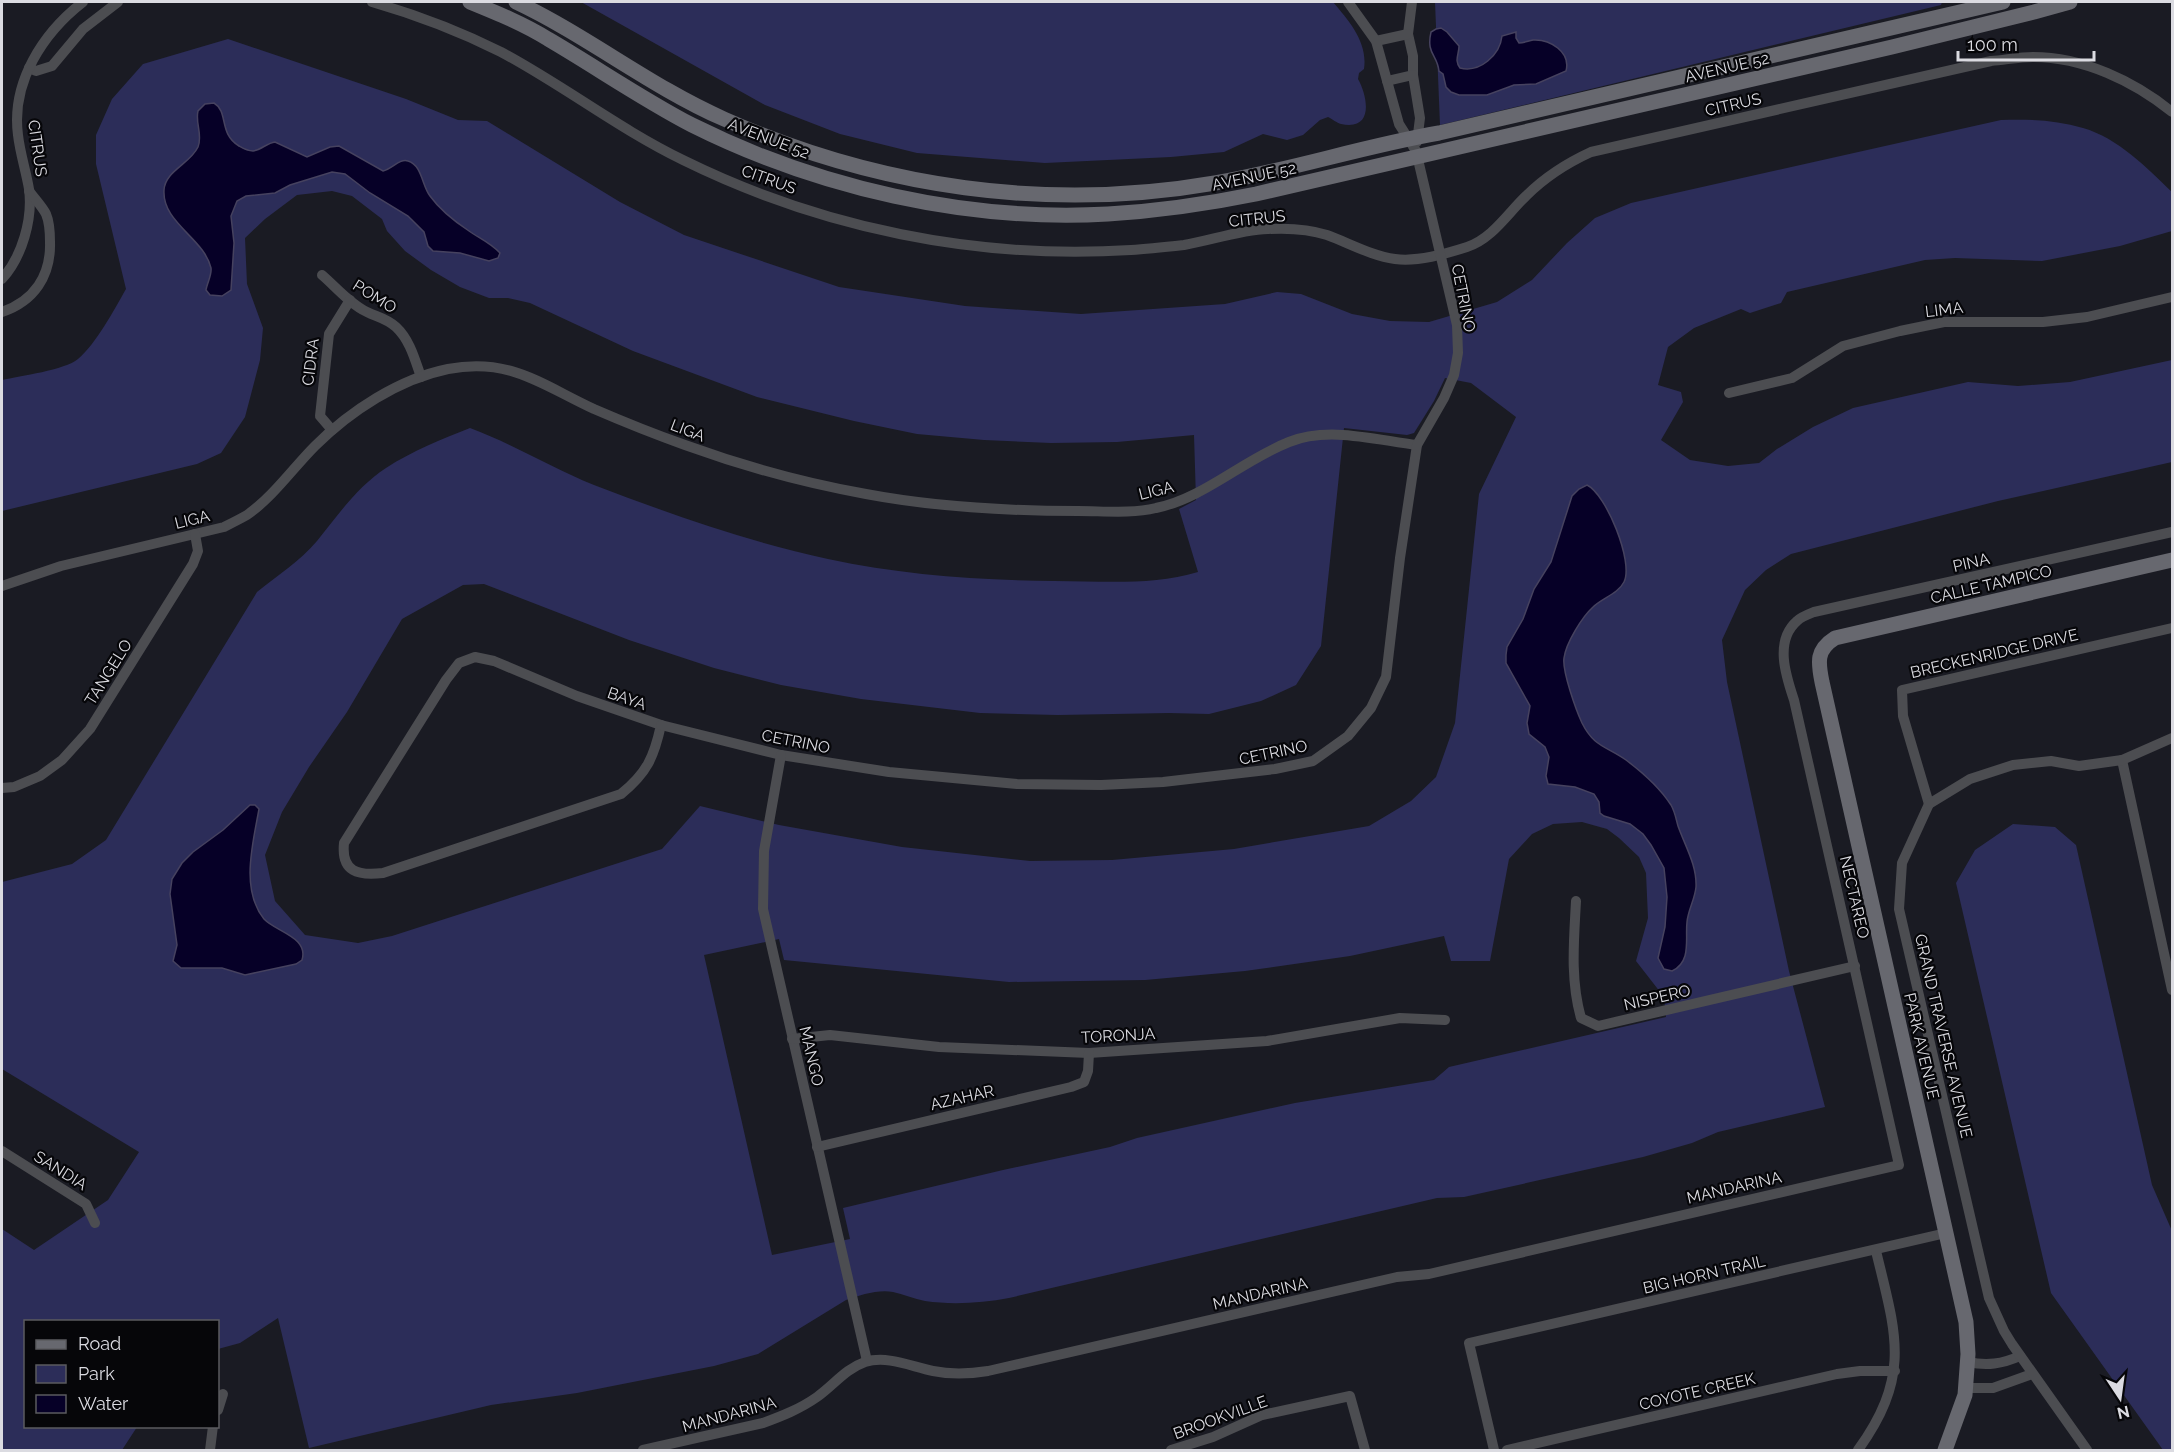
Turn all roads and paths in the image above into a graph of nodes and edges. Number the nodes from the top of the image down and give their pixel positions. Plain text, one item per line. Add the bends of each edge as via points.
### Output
1 (83, 2) edge
2 (118, 2) edge
3 (372, 2) edge
4 (470, 2) edge
5 (516, 2) edge
6 (1347, 2) edge
7 (1412, 2) edge
8 (2004, 2) edge
9 (2070, 2) edge
10 (1970, 4) edge
11 (1408, 34) junction
12 (1376, 41) junction
13 (29, 68) junction
14 (1413, 75) junction
15 (1387, 81) junction
16 (2172, 112) edge
17 (1415, 146) junction
18 (29, 191) junction
19 (1440, 254) junction
20 (322, 275) dead end
21 (2, 279) edge
22 (2172, 297) edge
23 (350, 300) junction
24 (2, 312) edge
25 (422, 377) junction
26 (1729, 393) dead end
27 (332, 430) junction
28 (1417, 445) junction
29 (2172, 532) edge
30 (195, 534) junction
31 (2172, 560) edge
32 (2, 586) edge
33 (2172, 628) edge
34 (1787, 637) joint
35 (1822, 650) joint
36 (661, 725) junction
37 (2172, 738) edge
38 (781, 755) junction
39 (2122, 760) junction
40 (2, 788) edge
41 (1929, 804) junction
42 (1576, 901) dead end
43 (1855, 966) junction
44 (2172, 990) edge
45 (1444, 1020) dead end
46 (792, 1039) junction
47 (1089, 1053) junction
48 (817, 1147) junction
49 (2, 1151) edge
50 (1899, 1165) joint
51 (95, 1223) dead end
52 (1946, 1233) junction
53 (1876, 1251) junction
54 (2020, 1356) junction
55 (867, 1362) junction
56 (1968, 1362) junction
57 (1895, 1371) junction
58 (2032, 1374) junction
59 (1965, 1388) junction
60 (223, 1394) dead end
61 (219, 1407) edge
62 (213, 1428) edge
63 (210, 1450) edge
64 (643, 1450) edge
65 (1171, 1450) edge
66 (1365, 1450) edge
67 (1494, 1450) edge
68 (1507, 1450) edge
69 (1858, 1450) edge
70 (1945, 1450) edge
71 (2087, 1450) edge

1 - 13 street, CITRUS via 66,14
2 - 13 street via 83,28 52,66 36,71
3 - 19 street, CITRUS via 430,20 502,53 681,159 836,219 944,242 1002,249 1065,252 1152,248 1266,229 1323,234 1396,260
4 - 17 main road, AVENUE 52 via 546,37 653,104 727,142 819,176 902,198 951,206 1055,214 1167,209 1256,194
5 - 17 main road, AVENUE 52 via 722,119 833,161 938,185 1038,195 1146,193
6 - 12 street
7 - 11 street
8 - 10 main road, AVENUE 52
9 - 17 main road, AVENUE 52 via 1976,27
10 - 17 main road, AVENUE 52
11 - 12 street
11 - 14 street
12 - 15 street
13 - 18 street, CITRUS via 18,106 17,134
14 - 15 street
14 - 17 street via 1420,118
15 - 17 street via 1399,124
16 - 19 street, CITRUS via 2157,99 2098,69 2034,57 1991,61 1591,152 1548,176 1487,236 1471,246
17 - 19 street, CETRINO
18 - 21 street, CITRUS via 28,222 21,247
18 - 24 street via 46,215 50,257 45,277 29,299
19 - 28 street, CETRINO via 1457,325 1458,353 1444,398
20 - 23 street, POMO
22 - 26 street, LIMA via 2076,318 1944,322 1900,331 1843,346 1792,378
23 - 25 street, POMO via 398,328
23 - 27 street, CIDRA via 329,334 320,416
25 - 27 street, LIGA via 373,401
25 - 28 street, LIGA via 472,366 516,371 604,413 732,462 866,494 987,509 1121,512 1155,508 1179,501 1289,441 1313,436 1333,434
27 - 30 street, LIGA via 248,514 224,527
28 - 38 street, CETRINO via 1386,677 1371,708 1348,736 1313,761 1275,770 1101,785 1017,784 889,772
29 - 34 street, PINA via 1814,612 1797,621
30 - 32 street, LIGA via 61,566
30 - 40 street, TANGELO via 198,552 193,564 90,729 62,760 40,776
31 - 35 main road, CALLE TAMPICO via 1835,638
33 - 41 street, BRECKENRIDGE DRIVE via 1902,690 1903,716
34 - 43 street, NECTAREO via 1783,656 1786,678
35 - 52 main road, PARK AVENUE via 1822,682
36 - 36 street, BAYA via 650,764 621,794 383,873 366,875 348,866 343,857 345,843 459,663 475,657 494,661
36 - 38 street, CETRINO
37 - 39 street
38 - 46 street, MANGO via 764,850 763,909
39 - 41 street via 2079,766 2051,761 2013,765 1970,779
39 - 44 street
41 - 54 street, GRAND TRAVERSE AVENUE via 1902,863 1899,909 1989,1298
42 - 43 street, NISPERO via 1573,974 1577,1004 1581,1018 1598,1026
43 - 50 street, NECTAREO
45 - 47 street, TORONJA via 1400,1018 1267,1041
46 - 47 street, TORONJA via 830,1035 939,1047
46 - 48 street, MANGO
47 - 48 street, AZAHAR via 1084,1082 1071,1087
48 - 55 street, MANGO
49 - 51 street, SANDIA via 86,1204
50 - 55 street, MANDARINA via 1440,1272 1397,1277 988,1371 946,1373 893,1361
52 - 53 street, BIG HORN TRAIL
52 - 56 main road, PARK AVENUE via 1966,1322
53 - 57 street via 1894,1333
53 - 67 street, BIG HORN TRAIL via 1469,1343
54 - 56 street via 1986,1365
54 - 58 street, GRAND TRAVERSE AVENUE
55 - 64 street, MANDARINA via 781,1417
56 - 59 main road, PARK AVENUE
57 - 68 street, COYOTE CREEK via 1837,1374
57 - 69 street via 1875,1427
58 - 59 street via 1993,1388
58 - 71 street, GRAND TRAVERSE AVENUE
59 - 70 main road, PARK AVENUE
60 - 61 street
62 - 63 street
65 - 66 street, BROOKVILLE via 1262,1415 1350,1396

